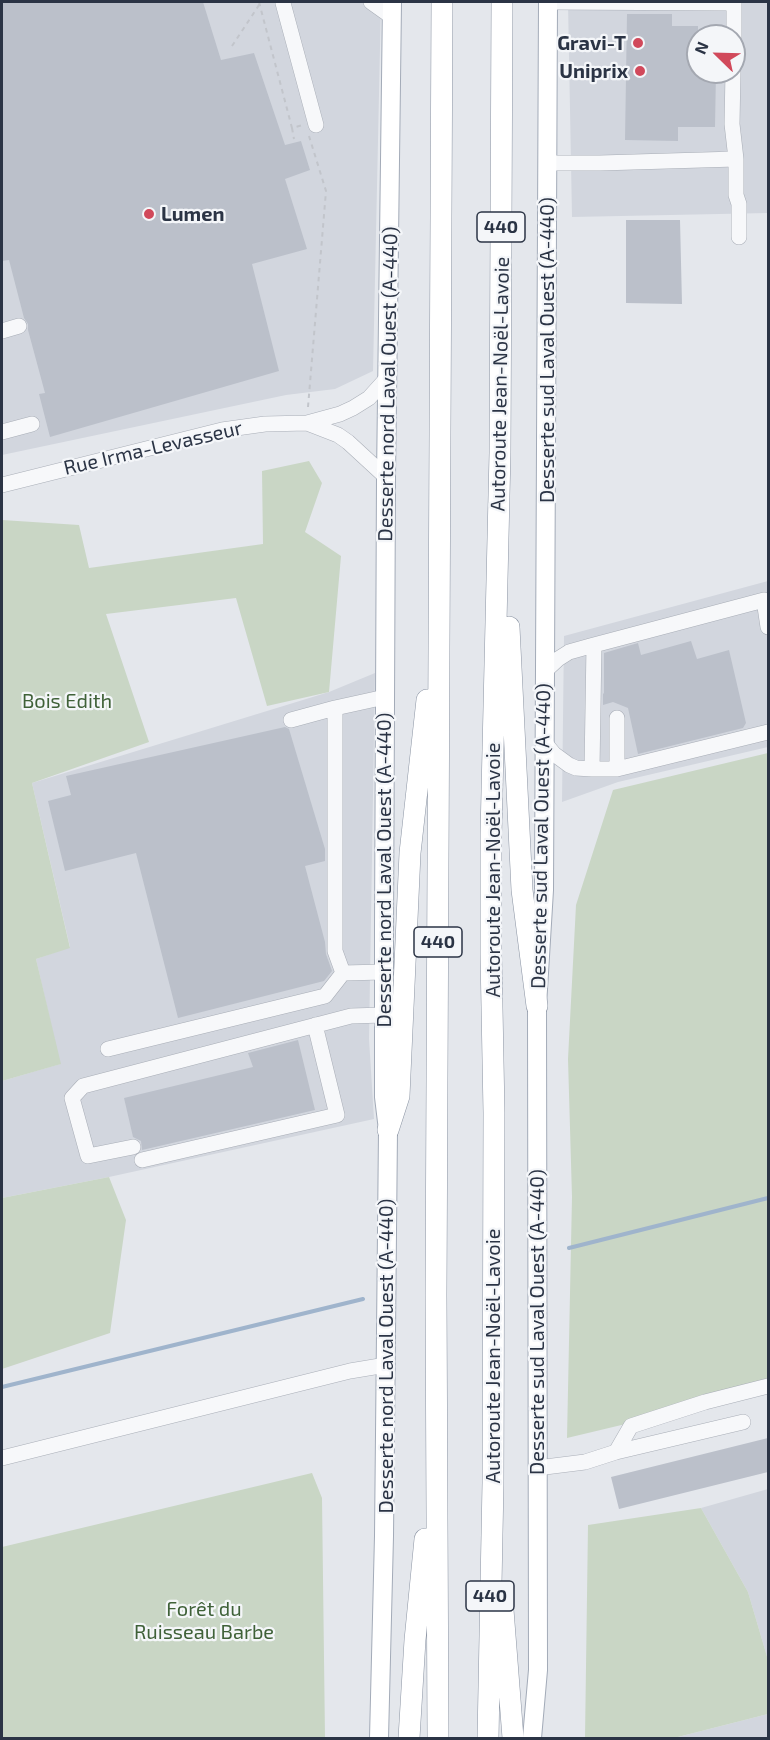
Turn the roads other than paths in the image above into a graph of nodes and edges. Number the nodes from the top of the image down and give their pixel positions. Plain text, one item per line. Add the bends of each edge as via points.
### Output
1 (284, 2) edge
2 (371, 2) edge
3 (442, 2) edge
4 (502, 2) edge
5 (548, 2) edge
6 (734, 2) edge
7 (392, 9) edge
8 (734, 24) edge
9 (734, 84) edge
10 (310, 128) road end
11 (735, 159) junction
12 (548, 163) junction
13 (739, 237) dead end
14 (19, 326) dead end
15 (2, 331) edge
16 (387, 378) junction
17 (307, 423) junction
18 (32, 424) dead end
19 (2, 432) edge
20 (500, 453) junction
21 (386, 477) junction
22 (2, 485) edge
23 (439, 590) junction
24 (768, 627) edge
25 (594, 645) junction
26 (545, 671) junction
27 (385, 697) junction
28 (335, 708) junction
29 (618, 718) dead end
30 (291, 720) dead end
31 (768, 732) edge
32 (545, 743) junction
33 (592, 769) junction
34 (617, 769) junction
35 (384, 972) junction
36 (343, 973) junction
37 (537, 1006) junction
38 (384, 1015) junction
39 (315, 1025) junction
40 (108, 1049) dead end
41 (388, 1130) junction
42 (133, 1148) dead end
43 (142, 1161) dead end
44 (386, 1365) junction
45 (768, 1386) edge
46 (743, 1422) dead end
47 (436, 1434) junction
48 (616, 1452) junction
49 (2, 1458) edge
50 (537, 1468) junction
51 (493, 1483) junction
52 (538, 1670) junction
53 (379, 1738) edge
54 (409, 1738) edge
55 (438, 1738) edge
56 (488, 1738) edge
57 (513, 1738) edge
58 (532, 1738) edge
59 (544, 1738) edge

1 - 10 street
2 - 7 street
3 - 23 highway, 440
4 - 20 highway, Autoroute Jean-Noël-Lavoie / 440
5 - 6 street
5 - 12 main road, Desserte sud Laval Ouest (A-440)
6 - 8 street
7 - 16 main road, Desserte nord Laval Ouest (A-440)
9 - 11 street
11 - 12 street
11 - 13 street
12 - 26 main road, Desserte sud Laval Ouest (A-440)
14 - 15 street
16 - 17 street, Rue Irma-Levasseur via 369,398 353,408
16 - 21 main road, Desserte nord Laval Ouest (A-440)
17 - 21 street, Rue Irma-Levasseur via 348,441
17 - 22 street, Rue Irma-Levasseur via 222,430
18 - 19 street
20 - 37 highway via 522,890
20 - 51 highway, Autoroute Jean-Noël-Lavoie / 440 via 491,834
21 - 27 main road, Desserte nord Laval Ouest (A-440)
23 - 41 highway via 410,853 399,1096
23 - 47 highway, 440
24 - 25 street via 764,600
25 - 26 street via 563,655
25 - 33 street
26 - 32 main road, Desserte sud Laval Ouest (A-440)
27 - 28 street
27 - 35 main road, Desserte nord Laval Ouest (A-440)
28 - 30 street
28 - 36 street via 335,951
29 - 34 street
31 - 34 street
32 - 33 street via 569,765
32 - 37 main road, Desserte sud Laval Ouest (A-440) via 544,890
33 - 34 street
35 - 36 street
35 - 38 main road, Desserte nord Laval Ouest (A-440)
36 - 40 street via 325,996
37 - 50 main road, Desserte sud Laval Ouest (A-440)
38 - 39 street via 351,1016
38 - 41 main road, Desserte nord Laval Ouest (A-440)
39 - 42 street via 83,1086 72,1098 88,1156
39 - 43 street via 337,1115
41 - 44 main road, Desserte nord Laval Ouest (A-440)
44 - 49 street
44 - 53 main road, Desserte nord Laval Ouest (A-440)
45 - 48 street via 631,1426
46 - 48 street
47 - 54 highway
47 - 55 highway, 440
48 - 50 street via 585,1462
50 - 52 main road, Desserte sud Laval Ouest (A-440)
51 - 56 highway, Autoroute Jean-Noël-Lavoie / 440
51 - 57 highway
52 - 58 main road
52 - 59 main road

